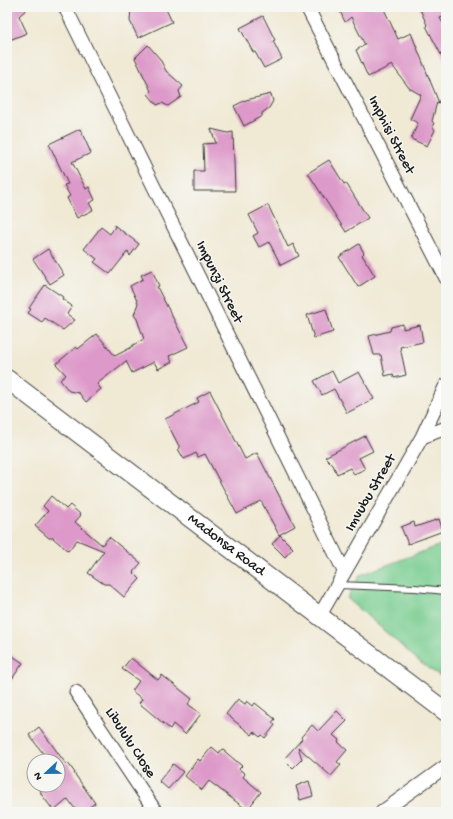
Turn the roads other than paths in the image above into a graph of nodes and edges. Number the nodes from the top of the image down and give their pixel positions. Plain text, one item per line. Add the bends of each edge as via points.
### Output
1 (65, 7) edge
2 (307, 7) edge
3 (446, 278) edge
4 (7, 379) edge
5 (446, 386) edge
6 (446, 428) edge
7 (422, 437) junction
8 (344, 571) junction
9 (336, 585) junction
10 (446, 591) edge
11 (320, 615) junction
12 (76, 692) dead end
13 (446, 712) edge
14 (446, 766) edge
15 (156, 812) edge
16 (382, 812) edge

1 - 8 street, Impunzi Street
2 - 3 street, Imphisi Street
4 - 11 street, Madonsa Road
5 - 7 street, Imvubu Street
6 - 7 street
7 - 8 street, Imvubu Street
8 - 9 street, Imvubu Street
9 - 10 lane
9 - 11 street, Imvubu Street
11 - 13 street, Madonsa Road
12 - 15 street, Libululu Close
14 - 16 street

